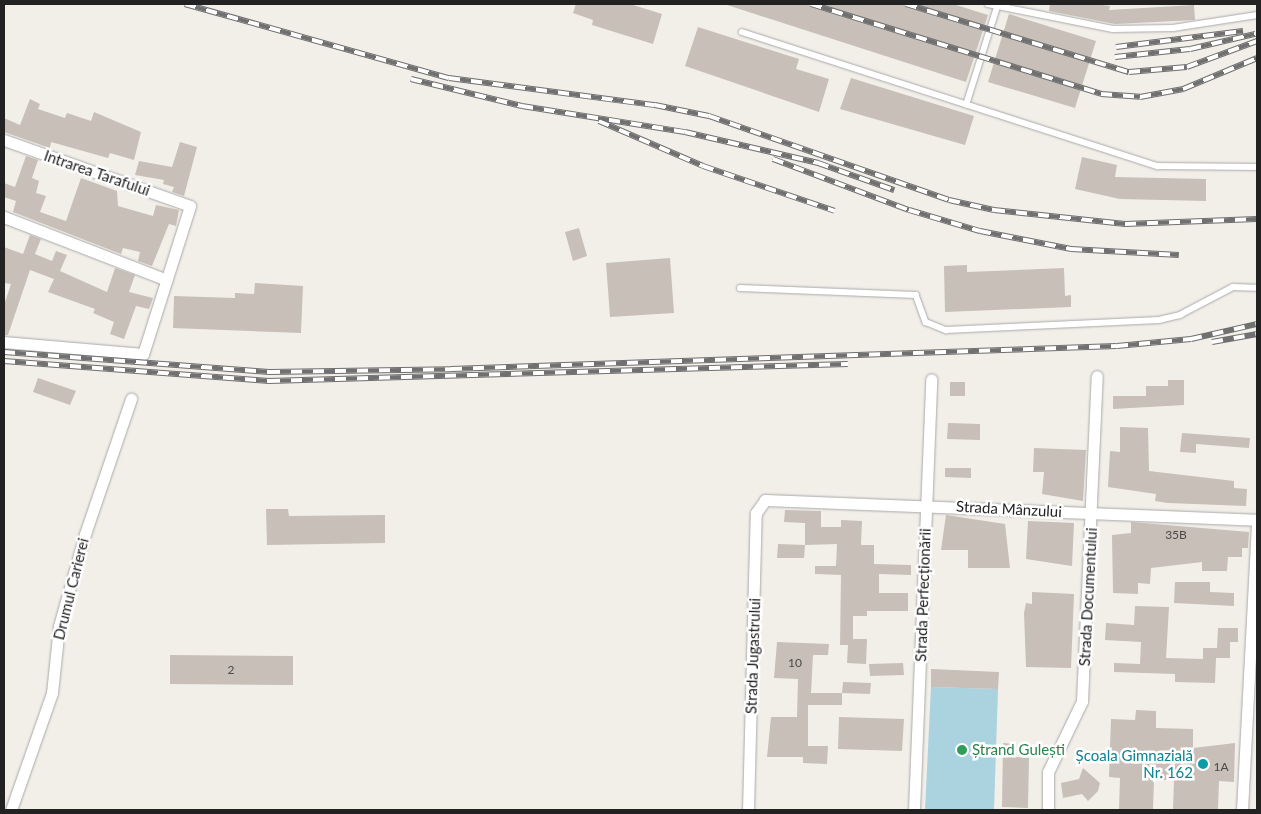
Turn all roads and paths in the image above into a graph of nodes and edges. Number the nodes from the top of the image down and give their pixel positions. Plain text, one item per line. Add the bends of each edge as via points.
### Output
1 (988, 4) edge
2 (997, 6) junction
3 (1257, 15) edge
4 (742, 32) dead end
5 (966, 105) junction
6 (4, 140) edge
7 (1257, 167) edge
8 (4, 217) edge
9 (165, 279) junction
10 (740, 288) dead end
11 (1257, 288) edge
12 (4, 342) edge
13 (1097, 376) dead end
14 (931, 379) dead end
15 (131, 399) dead end
16 (761, 503) joint
17 (927, 505) junction
18 (1092, 513) junction
19 (1257, 521) edge
20 (11, 810) edge
21 (748, 810) edge
22 (914, 810) edge
23 (1048, 810) edge
24 (1242, 810) edge

1 - 2 lane
2 - 3 lane via 1113,29 1173,28
2 - 5 lane
4 - 5 lane
5 - 7 lane via 1158,166
6 - 9 street, Intrarea Tarafului via 190,206
8 - 9 street
9 - 12 street via 143,354
10 - 11 lane via 916,295 926,322 946,330 1152,321 1180,315 1234,287
13 - 18 street, Strada Documentului
14 - 17 street, Strada Perfecționării
15 - 20 street, Drumul Carierei via 59,626 52,693
16 - 17 street, Strada Mânzului via 772,499
16 - 21 street, Strada Jugastrului via 756,513
17 - 18 street, Strada Mânzului
17 - 22 street, Strada Perfecționării
18 - 19 street, Strada Mânzului
18 - 23 street, Strada Documentului via 1082,701 1048,772
19 - 24 street

